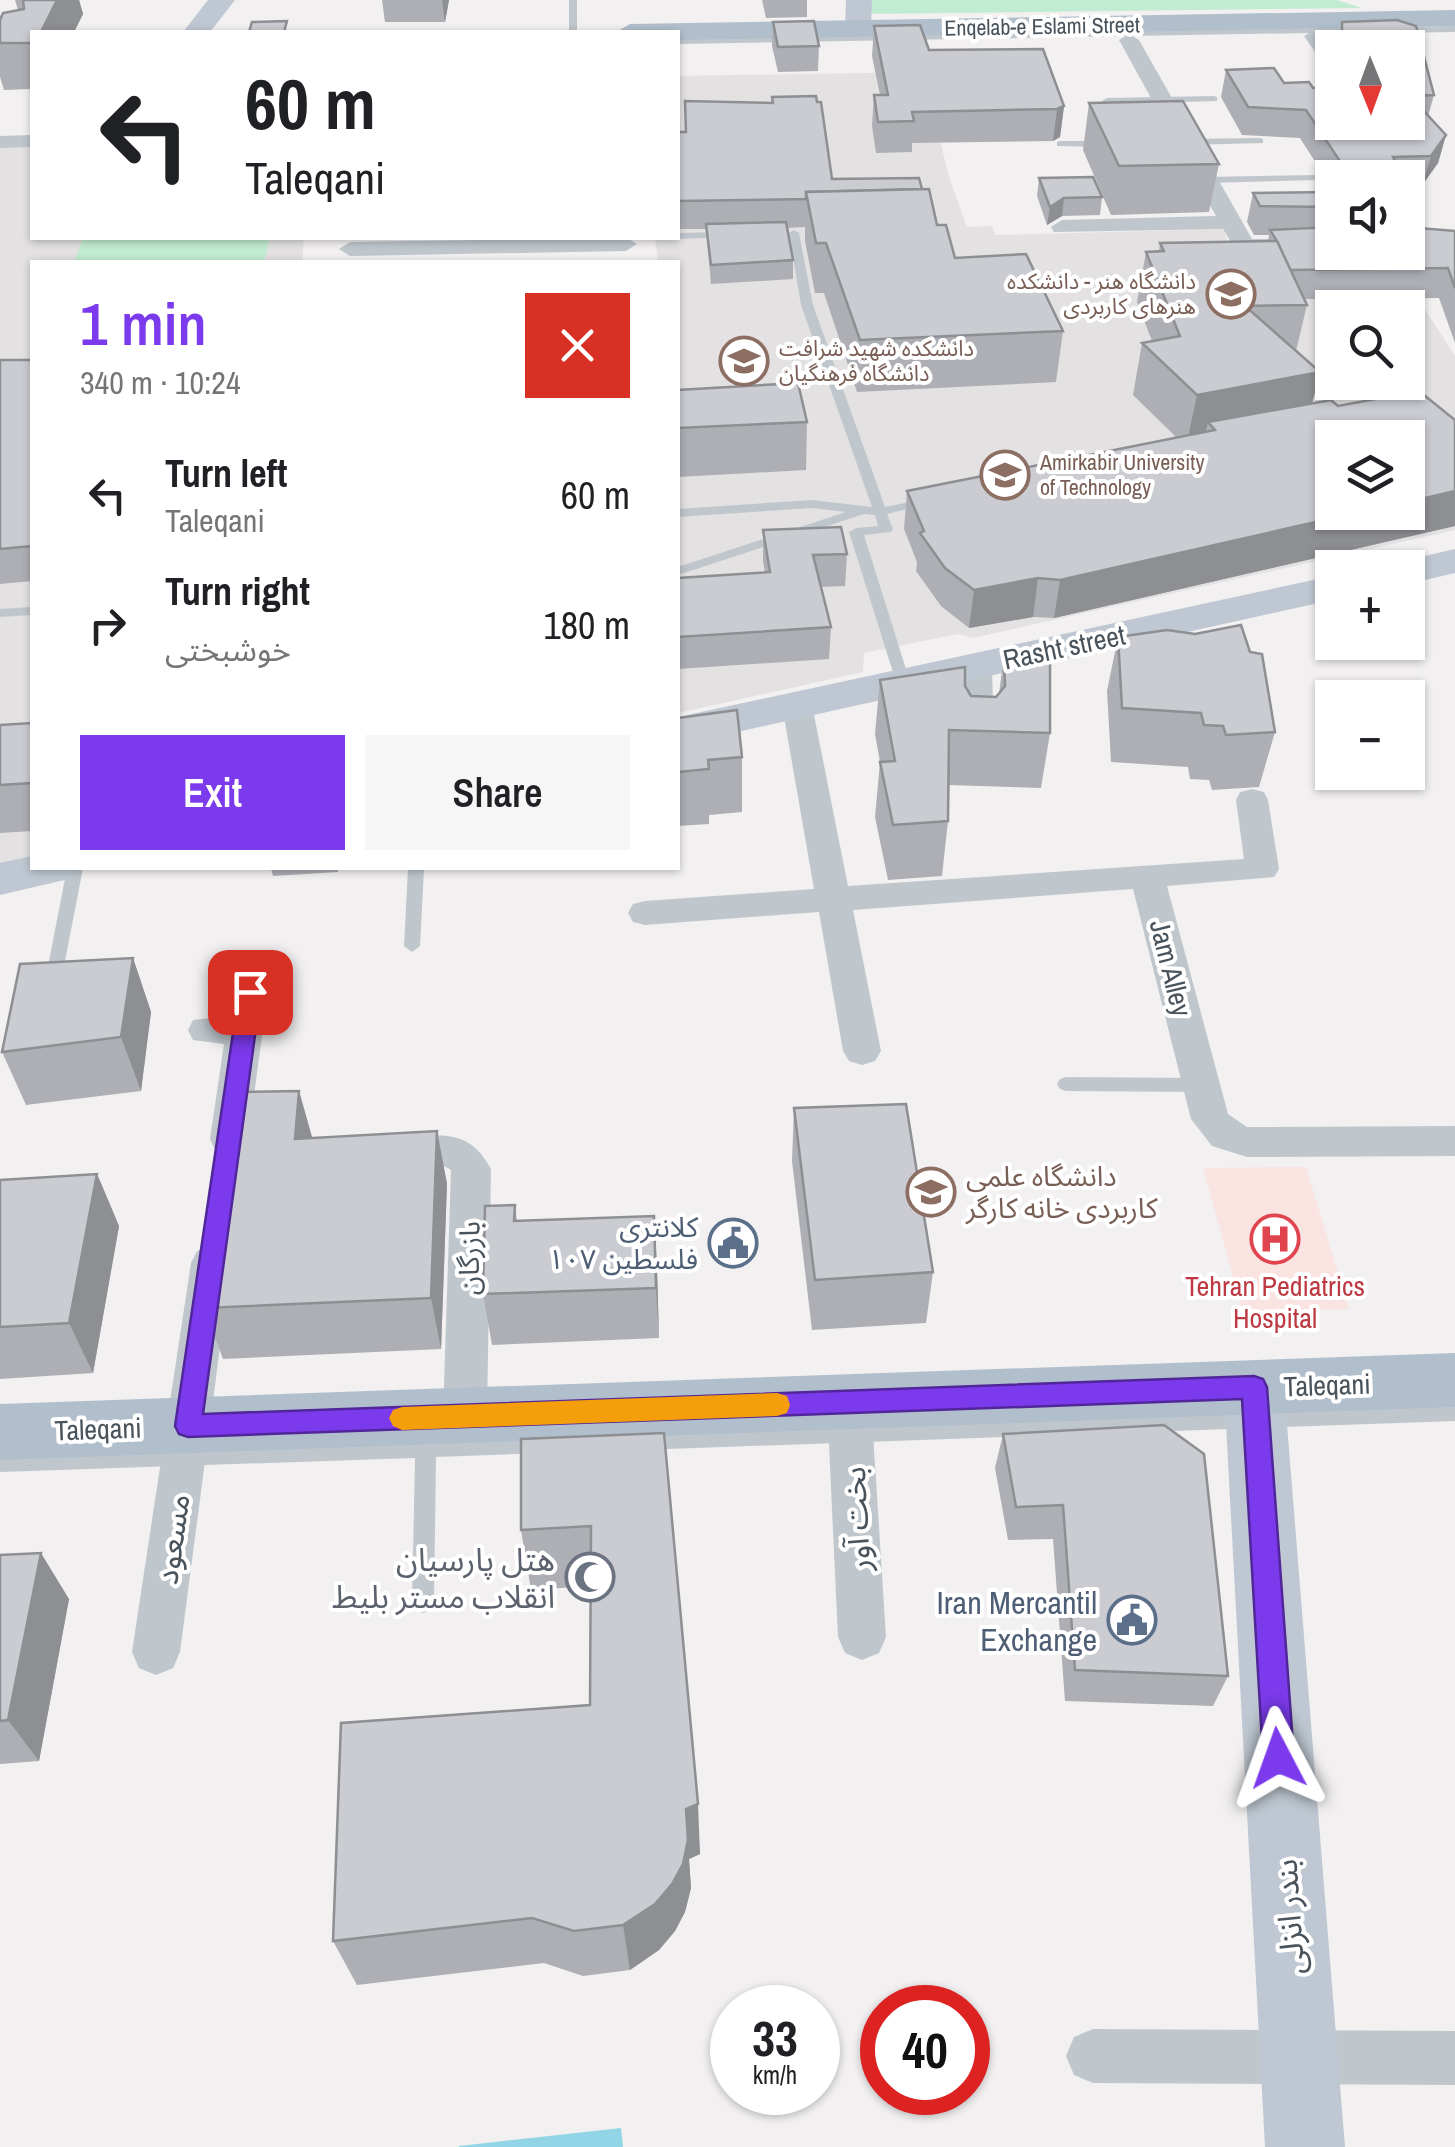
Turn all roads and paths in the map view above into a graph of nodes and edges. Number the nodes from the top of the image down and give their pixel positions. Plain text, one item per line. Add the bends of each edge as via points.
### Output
1 (222, 0) edge
2 (573, 0) edge
3 (860, 0) edge
4 (1448, 27) edge
5 (858, 29) junction
6 (198, 30) edge
7 (573, 30) edge
8 (680, 31) edge
9 (1314, 36) joint
10 (1129, 40) junction
11 (680, 41) edge
12 (680, 41) edge
13 (1214, 99) dead end
14 (1160, 100) junction
15 (1107, 101) edge
16 (30, 141) edge
17 (1260, 141) dead end
18 (0, 142) edge
19 (1175, 142) junction
20 (1113, 143) edge
21 (1060, 144) dead end
22 (1315, 178) edge
23 (1206, 180) junction
24 (1230, 222) junction
25 (1062, 227) dead end
26 (794, 233) junction
27 (812, 233) edge
28 (736, 234) edge
29 (774, 234) edge
30 (680, 236) edge
31 (1315, 247) edge
32 (626, 248) edge
33 (350, 249) dead end
34 (937, 501) edge
35 (872, 511) junction
36 (680, 513) edge
37 (1455, 561) edge
38 (1425, 568) edge
39 (680, 570) edge
40 (1315, 595) edge
41 (30, 611) edge
42 (0, 613) edge
43 (977, 666) junction
44 (903, 682) junction
45 (796, 705) junction
46 (680, 731) edge
47 (978, 741) edge
48 (1252, 800) dead end
49 (42, 870) edge
50 (75, 870) edge
51 (416, 870) edge
52 (1148, 876) junction
53 (0, 878) edge
54 (833, 899) junction
55 (645, 913) dead end
56 (412, 946) dead end
57 (48, 1007) edge
58 (234, 1018) dead end
59 (862, 1051) dead end
60 (1066, 1084) dead end
61 (1201, 1085) junction
62 (1455, 1142) edge
63 (412, 1150) edge
64 (225, 1168) edge
65 (216, 1228) edge
66 (1455, 1380) edge
67 (1255, 1403) junction
68 (1455, 1412) edge
69 (850, 1418) junction
70 (439, 1427) junction
71 (0, 1432) edge
72 (186, 1441) junction
73 (619, 1442) edge
74 (561, 1444) edge
75 (0, 1463) edge
76 (423, 1603) dead end
77 (862, 1636) dead end
78 (156, 1652) dead end
79 (1093, 2056) dead end
80 (1455, 2058) edge
81 (1298, 2060) junction
82 (1306, 2147) edge

1 - 6 street
2 - 7 lane
3 - 5 street
4 - 5 main road, Enqelab-e Eslami Street
4 - 9 main road, Enqelab-e Eslami Street
4 - 11 lane
5 - 8 main road, Enqelab-e Eslami Street
9 - 10 main road, Enqelab-e Eslami Street
10 - 12 main road, Enqelab-e Eslami Street
10 - 14 street
13 - 14 lane
14 - 15 lane
14 - 19 street
16 - 18 street
17 - 19 lane
19 - 23 street
20 - 21 lane
22 - 23 lane
23 - 24 street
24 - 25 street
24 - 31 street via 1252,248
26 - 27 lane
26 - 29 lane
26 - 35 lane via 807,305
28 - 30 lane
32 - 33 street
34 - 35 lane
35 - 36 lane via 812,504
35 - 39 lane
35 - 44 lane via 886,529 856,532
37 - 38 street
40 - 43 street, Rasht street via 1234,628
41 - 42 lane
43 - 44 street, Rasht street
43 - 47 street
44 - 45 street, Rasht street
45 - 46 street, Rasht street
45 - 54 street
48 - 52 street via 1262,868
49 - 53 street
50 - 57 lane
51 - 56 lane
52 - 54 street
52 - 61 street, Jam Alley
54 - 55 street
54 - 59 street
58 - 64 street
60 - 61 lane
61 - 62 street, Jam Alley via 1210,1119 1234,1140
63 - 70 street, بازرگان via 458,1152 470,1169
65 - 72 street, مسعود
66 - 67 main road, Taleqani
67 - 68 lane
67 - 69 main road, Taleqani
67 - 81 street, بندر انزلی
69 - 70 main road, Taleqani
69 - 73 lane
69 - 77 street, بخت آور
70 - 72 main road, Taleqani
70 - 74 lane
70 - 76 lane
71 - 72 main road, Taleqani
72 - 75 lane
72 - 78 street, مسعود
79 - 81 street
80 - 81 street
81 - 82 street, بندر انزلی

